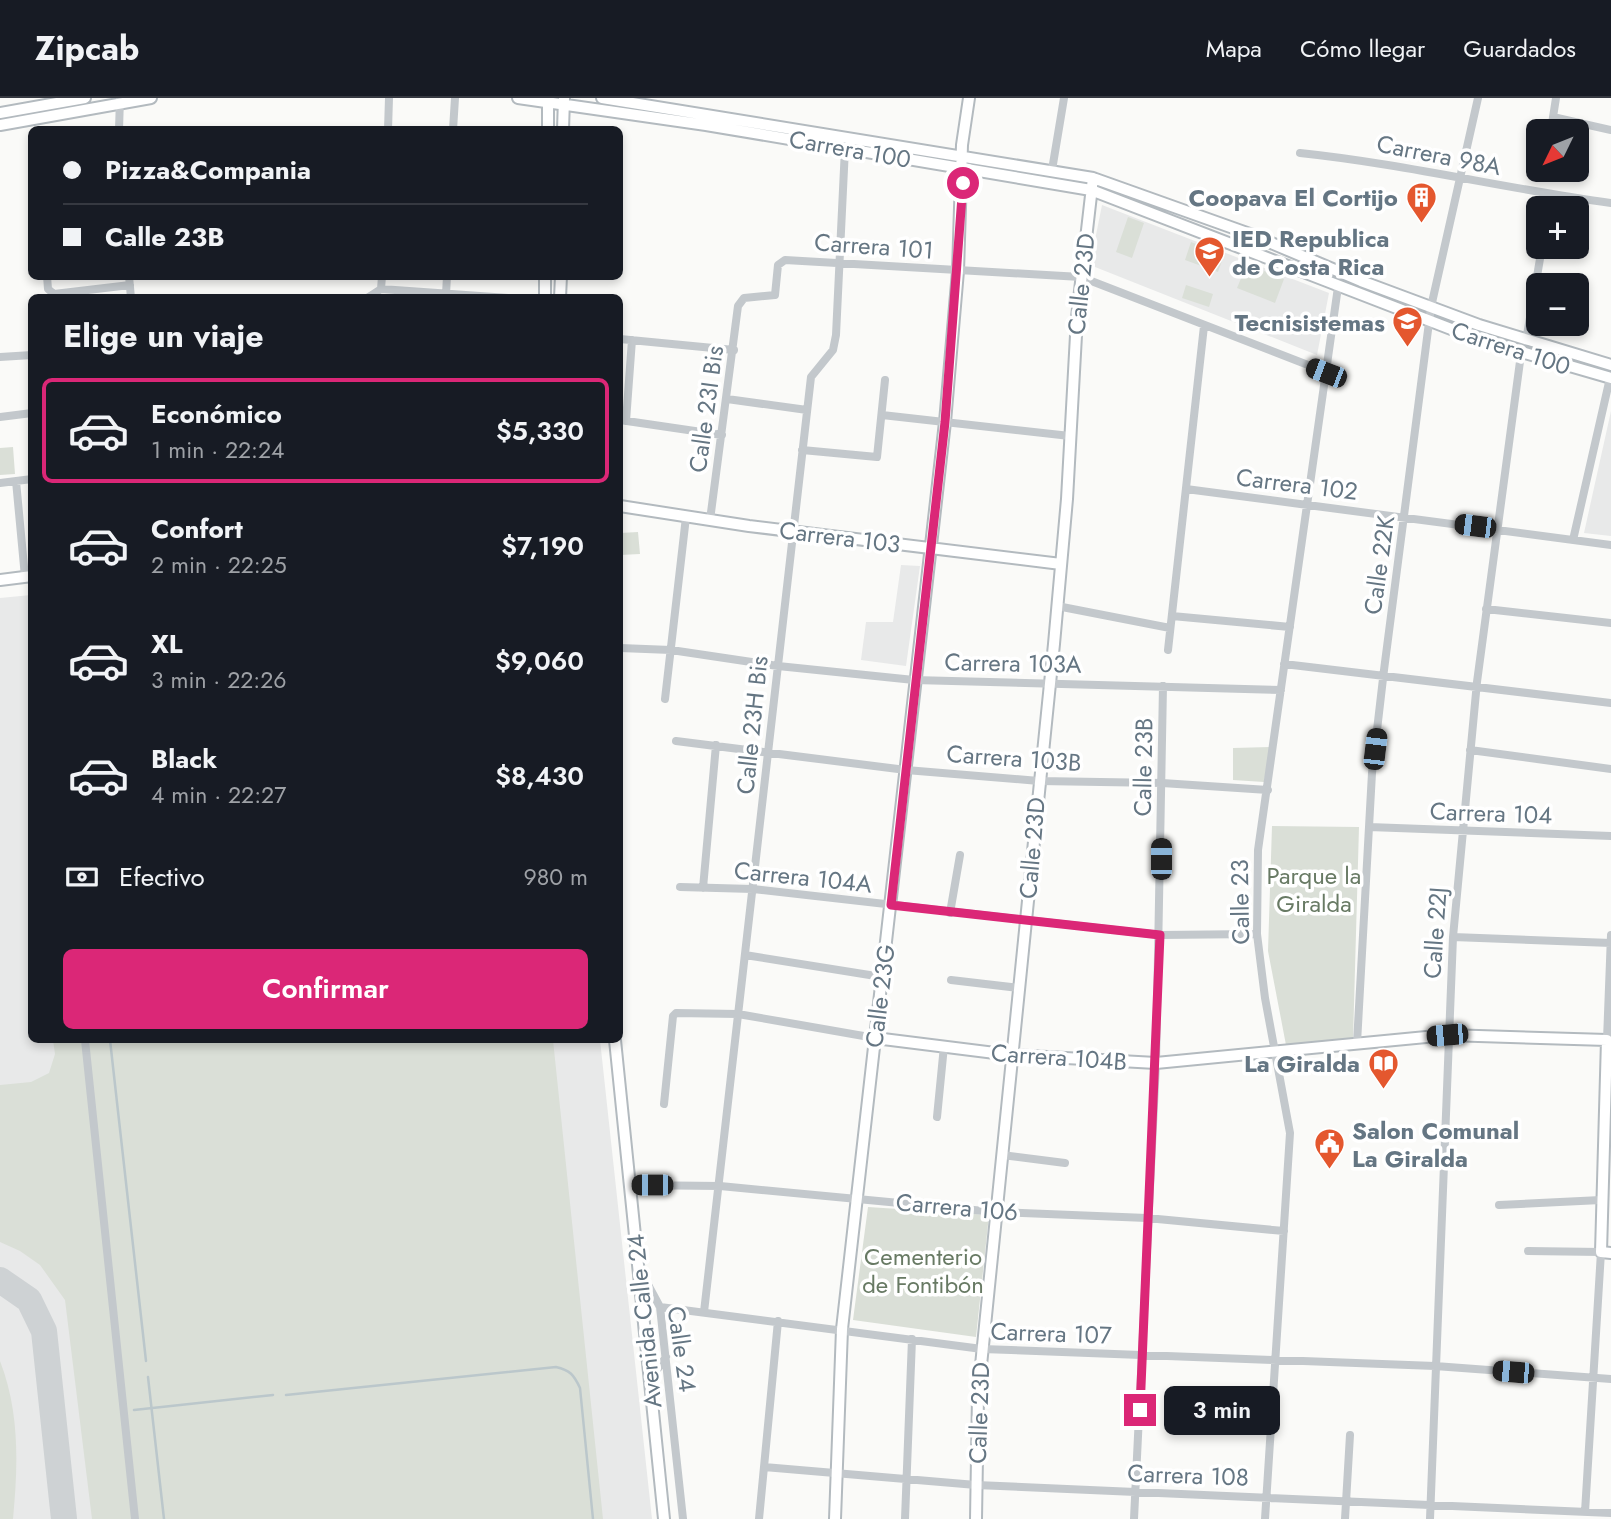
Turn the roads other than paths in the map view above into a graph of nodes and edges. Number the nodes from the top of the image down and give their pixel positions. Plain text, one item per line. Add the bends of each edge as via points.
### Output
1 (85, 98) edge
2 (151, 98) edge
3 (389, 98) edge
4 (455, 98) edge
5 (518, 98) edge
6 (601, 98) edge
7 (970, 98) edge
8 (1065, 98) edge
9 (1478, 98) edge
10 (1556, 98) edge
11 (57, 100) edge
12 (548, 100) edge
13 (120, 101) edge
14 (564, 101) edge
15 (0, 113) edge
16 (1553, 117) joint
17 (0, 125) edge
18 (119, 126) edge
19 (388, 126) edge
20 (453, 126) edge
21 (548, 126) edge
22 (563, 126) edge
23 (1611, 130) edge
24 (845, 148) junction
25 (1300, 153) dead end
26 (962, 156) junction
27 (962, 168) junction
28 (1052, 170) junction
29 (1093, 178) junction
30 (1461, 180) junction
31 (1091, 190) junction
32 (1551, 195) joint
33 (1611, 203) edge
34 (1540, 259) edge
35 (837, 263) junction
36 (958, 271) junction
37 (1081, 276) junction
38 (48, 280) edge
39 (382, 280) edge
40 (447, 280) edge
41 (130, 281) edge
42 (1338, 288) junction
43 (381, 289) junction
44 (371, 294) edge
45 (446, 294) joint
46 (739, 302) joint
47 (1431, 307) junction
48 (1429, 321) junction
49 (1204, 326) junction
50 (623, 339) edge
51 (632, 340) junction
52 (1526, 341) junction
53 (733, 351) junction
54 (1521, 354) junction
55 (28, 355) edge
56 (0, 358) edge
57 (1611, 365) edge
58 (1326, 373) junction
59 (1611, 378) edge
60 (885, 380) dead end
61 (727, 399) junction
62 (807, 410) junction
63 (28, 414) edge
64 (882, 415) junction
65 (0, 417) edge
66 (623, 420) edge
67 (945, 422) junction
68 (722, 435) junction
69 (1070, 436) junction
70 (802, 450) junction
71 (28, 480) edge
72 (16, 481) junction
73 (0, 483) edge
74 (1186, 489) junction
75 (1307, 505) junction
76 (623, 506) edge
77 (686, 517) junction
78 (1406, 518) junction
79 (710, 520) junction
80 (1499, 529) junction
81 (792, 531) junction
82 (1573, 540) junction
83 (1611, 545) edge
84 (929, 548) junction
85 (1061, 564) junction
86 (28, 577) edge
87 (0, 580) edge
88 (1057, 606) junction
89 (1486, 609) junction
90 (1172, 616) junction
91 (1611, 623) edge
92 (1290, 626) junction
93 (1170, 628) junction
94 (623, 648) edge
95 (671, 650) junction
96 (1168, 650) dead end
97 (1284, 664) junction
98 (778, 666) junction
99 (1383, 675) junction
100 (914, 680) junction
101 (1050, 683) junction
102 (1163, 686) junction
103 (1476, 687) junction
104 (1281, 690) junction
105 (665, 699) dead end
106 (1611, 703) edge
107 (676, 741) dead end
108 (716, 745) junction
109 (769, 750) junction
110 (1470, 750) junction
111 (1611, 769) edge
112 (906, 770) junction
113 (1039, 781) junction
114 (1162, 783) junction
115 (1268, 790) junction
116 (1369, 827) junction
117 (1462, 831) junction
118 (1611, 836) edge
119 (960, 855) dead end
120 (680, 887) dead end
121 (703, 888) junction
122 (752, 889) junction
123 (891, 905) junction
124 (950, 913) junction
125 (1026, 919) junction
126 (1257, 934) junction
127 (1160, 935) junction
128 (1611, 935) edge
129 (1453, 937) junction
130 (1611, 943) edge
131 (745, 955) junction
132 (882, 977) junction
133 (951, 980) dead end
134 (1019, 988) junction
135 (738, 1014) junction
136 (1447, 1035) junction
137 (875, 1038) junction
138 (1609, 1040) edge
139 (85, 1043) edge
140 (615, 1043) edge
141 (1357, 1043) junction
142 (944, 1046) junction
143 (1275, 1051) junction
144 (1011, 1055) junction
145 (1156, 1063) junction
146 (664, 1104) dead end
147 (937, 1117) dead end
148 (1002, 1155) junction
149 (1065, 1163) dead end
150 (629, 1185) junction
151 (720, 1186) junction
152 (856, 1199) junction
153 (1601, 1200) junction
154 (1499, 1205) dead end
155 (995, 1212) junction
156 (1147, 1218) junction
157 (1284, 1231) junction
158 (1528, 1251) dead end
159 (1606, 1253) edge
160 (639, 1274) junction
161 (660, 1307) junction
162 (704, 1312) junction
163 (778, 1321) junction
164 (842, 1329) junction
165 (912, 1339) junction
166 (982, 1349) junction
167 (1143, 1356) junction
168 (666, 1357) junction
169 (1275, 1360) junction
170 (1435, 1366) junction
171 (1591, 1379) junction
172 (1611, 1379) edge
173 (650, 1380) junction
174 (1350, 1435) dead end
175 (764, 1467) junction
176 (836, 1475) junction
177 (905, 1480) junction
178 (976, 1485) junction
179 (1136, 1492) junction
180 (1266, 1498) junction
181 (1346, 1502) junction
182 (1430, 1506) junction
183 (1585, 1512) junction
184 (1611, 1513) edge
185 (1537, 1515) edge
186 (135, 1519) edge
187 (664, 1519) edge
188 (682, 1519) edge
189 (759, 1519) edge
190 (835, 1519) edge
191 (905, 1519) edge
192 (976, 1519) edge
193 (1134, 1519) edge
194 (1265, 1519) edge
195 (1345, 1519) edge
196 (1430, 1519) edge

1 - 11 street
2 - 13 street
3 - 19 street
4 - 20 street
5 - 12 street, Carrera 100
6 - 26 street, Carrera 100
7 - 26 street, Calle 23G
8 - 28 street
9 - 30 street, Calle 22K
10 - 16 street
11 - 15 street
12 - 14 street, Carrera 100
12 - 21 street
13 - 17 street
13 - 18 street
14 - 22 street
14 - 24 street, Carrera 100
16 - 23 street
24 - 27 street, Carrera 100
24 - 35 street, Calle 23H Bis
25 - 30 street, Carrera 98A
26 - 27 street, Calle 23G
26 - 28 street, Carrera 100
27 - 31 street, Carrera 100
27 - 36 street, Calle 23G
28 - 29 street, Carrera 100
29 - 31 street, Calle 23D
29 - 47 street, Carrera 100 via 1250,234
30 - 32 street, Carrera 98A
30 - 47 street, Calle 22K
31 - 37 street, Calle 23D
31 - 42 street, Carrera 100
32 - 33 street, Carrera 98A
34 - 52 street
35 - 36 street, Carrera 101
35 - 46 street, Carrera 101 via 781,262 775,295
35 - 62 street, Calle 23H Bis via 833,350 811,377
36 - 37 street, Carrera 101
36 - 67 street, Calle 23G
37 - 49 street, Carrera 101
37 - 69 street, Calle 23D
38 - 41 street via 50,292
39 - 43 street
40 - 45 street
42 - 48 street, Carrera 100
42 - 58 street, Calle 23
43 - 44 street
43 - 45 street
46 - 53 street, Calle 23I Bis
47 - 48 street, Calle 22K
47 - 52 street, Carrera 100
48 - 54 street, Carrera 100
48 - 78 street, Calle 22K
49 - 58 street, Carrera 101
49 - 74 street
50 - 51 street
51 - 53 street
51 - 66 street
52 - 57 street, Carrera 100
53 - 61 street, Calle 23I Bis
54 - 59 street, Carrera 100
54 - 80 street, Calle 22J
55 - 56 street
58 - 75 street, Calle 23
59 - 82 street
60 - 64 street
61 - 62 street
61 - 68 street, Calle 23I Bis
62 - 70 street, Calle 23H Bis
63 - 65 street
64 - 67 street
64 - 70 street via 879,456
66 - 68 street
67 - 69 street
67 - 84 street, Calle 23G
68 - 79 street, Calle 23I Bis
69 - 85 street, Calle 23D
70 - 81 street, Calle 23H Bis
71 - 72 street
72 - 73 street
72 - 86 street
74 - 75 street, Carrera 102
74 - 90 street
75 - 78 street, Carrera 102
75 - 92 street, Calle 23
76 - 77 street, Carrera 103
77 - 79 street, Carrera 103
77 - 95 street
78 - 80 street, Carrera 102
78 - 99 street, Calle 22K
79 - 81 street, Carrera 103
80 - 82 street, Carrera 102
80 - 89 street, Calle 22J
81 - 84 street, Carrera 103
81 - 98 street, Calle 23H Bis
82 - 83 street, Carrera 102
84 - 85 street, Carrera 103
84 - 100 street, Calle 23G
85 - 88 street, Calle 23D
86 - 87 street
88 - 93 street
88 - 101 street, Calle 23D
89 - 91 street
89 - 103 street, Calle 22J
90 - 92 street
90 - 93 street
92 - 97 street, Calle 23
93 - 96 street
94 - 95 street, Carrera 103A
95 - 98 street, Carrera 103A
95 - 105 street
97 - 99 street
97 - 104 street, Calle 23
98 - 100 street, Carrera 103A
98 - 109 street, Calle 23H Bis
99 - 103 street
99 - 116 street, Calle 22K
100 - 101 street, Carrera 103A
100 - 112 street, Calle 23G
101 - 102 street, Carrera 103A
101 - 113 street, Calle 23D
102 - 104 street, Carrera 103A
102 - 114 street, Calle 23B
103 - 106 street
103 - 110 street, Calle 22J
104 - 115 street, Calle 23
107 - 108 street, Carrera 103B
108 - 109 street, Carrera 103B
108 - 121 street
109 - 112 street, Carrera 103B
109 - 122 street, Calle 23H Bis
110 - 111 street
110 - 117 street, Calle 22J
112 - 113 street, Carrera 103B
112 - 123 street, Calle 23G
113 - 114 street, Carrera 103B
113 - 125 street, Calle 23D
114 - 115 street, Carrera 103B
114 - 127 street, Calle 23B
115 - 126 street, Calle 23 via 1258,850
116 - 117 street, Carrera 104
116 - 141 street, Calle 22K
117 - 118 street, Carrera 104
117 - 129 street, Calle 22J
119 - 124 street
120 - 121 street, Carrera 104A
121 - 122 street, Carrera 104A
122 - 123 street, Carrera 104A
122 - 131 street, Calle 23H Bis
123 - 124 street, Carrera 104A
123 - 132 street, Calle 23G
124 - 125 street, Carrera 104A
125 - 127 street, Carrera 104A
125 - 134 street, Calle 23D
126 - 127 street, Carrera 104A
126 - 143 street, Calle 23
127 - 145 street, Calle 23B
128 - 130 street
129 - 130 street
129 - 136 street, Calle 22J
130 - 138 street
131 - 132 street
131 - 135 street, Calle 23H Bis
132 - 137 street, Calle 23G
133 - 134 street
134 - 144 street, Calle 23D
135 - 137 street, Carrera 104B
135 - 146 street, Carrera 104B via 673,1016
135 - 151 street, Calle 23H Bis
136 - 138 street, Carrera 104B
136 - 141 street, Carrera 104B
136 - 170 street, Calle 22J
137 - 142 street, Carrera 104B
137 - 152 street, Calle 23G
138 - 153 street
139 - 186 street
140 - 150 street, Avenida Calle 24
141 - 143 street, Carrera 104B
142 - 144 street, Carrera 104B
142 - 147 street
143 - 145 street, Carrera 104B
143 - 157 street, Calle 23 via 1290,1133
144 - 145 street, Carrera 104B
144 - 148 street, Calle 23D
145 - 156 street, Calle 23B
148 - 149 street
148 - 155 street, Calle 23D
150 - 151 street, Carrera 106
150 - 160 street, Avenida Calle 24
151 - 152 street, Carrera 106
151 - 162 street, Calle 23H Bis
152 - 155 street, Carrera 106
152 - 164 street, Calle 23G
153 - 154 street
153 - 159 street
155 - 156 street, Carrera 106
155 - 166 street, Calle 23D
156 - 157 street, Carrera 106
156 - 167 street, Calle 23B
157 - 169 street, Calle 23
158 - 159 street
159 - 171 street
160 - 161 street, Calle 24
160 - 173 street, Avenida Calle 24
161 - 162 street, Carrera 107
161 - 168 street, Calle 24
162 - 163 street, Carrera 107
163 - 164 street, Carrera 107
163 - 175 street
164 - 165 street, Carrera 107
164 - 176 street, Calle 23G
165 - 166 street, Carrera 107
165 - 177 street
166 - 167 street, Carrera 107
166 - 178 street, Calle 23D
167 - 169 street, Carrera 107
167 - 179 street, Calle 23B
168 - 173 street
168 - 188 street, Calle 24
169 - 170 street, Carrera 107
169 - 180 street, Calle 23
170 - 171 street, Carrera 107
170 - 182 street, Calle 22J
171 - 172 street, Carrera 107
171 - 183 street
173 - 187 street, Avenida Calle 24
174 - 181 street
175 - 176 street, Carrera 108
175 - 189 street
176 - 177 street, Carrera 108
176 - 190 street, Calle 23G
177 - 178 street, Carrera 108
177 - 191 street
178 - 179 street, Carrera 108
178 - 192 street, Calle 23D
179 - 180 street, Carrera 108
179 - 193 street, Calle 23B
180 - 181 street, Carrera 108
180 - 194 street, Calle 23
181 - 182 street, Carrera 108
181 - 195 street
182 - 185 street, Carrera 108
182 - 196 street, Calle 22J
183 - 184 street, Carrera 108
183 - 185 street, Carrera 108

